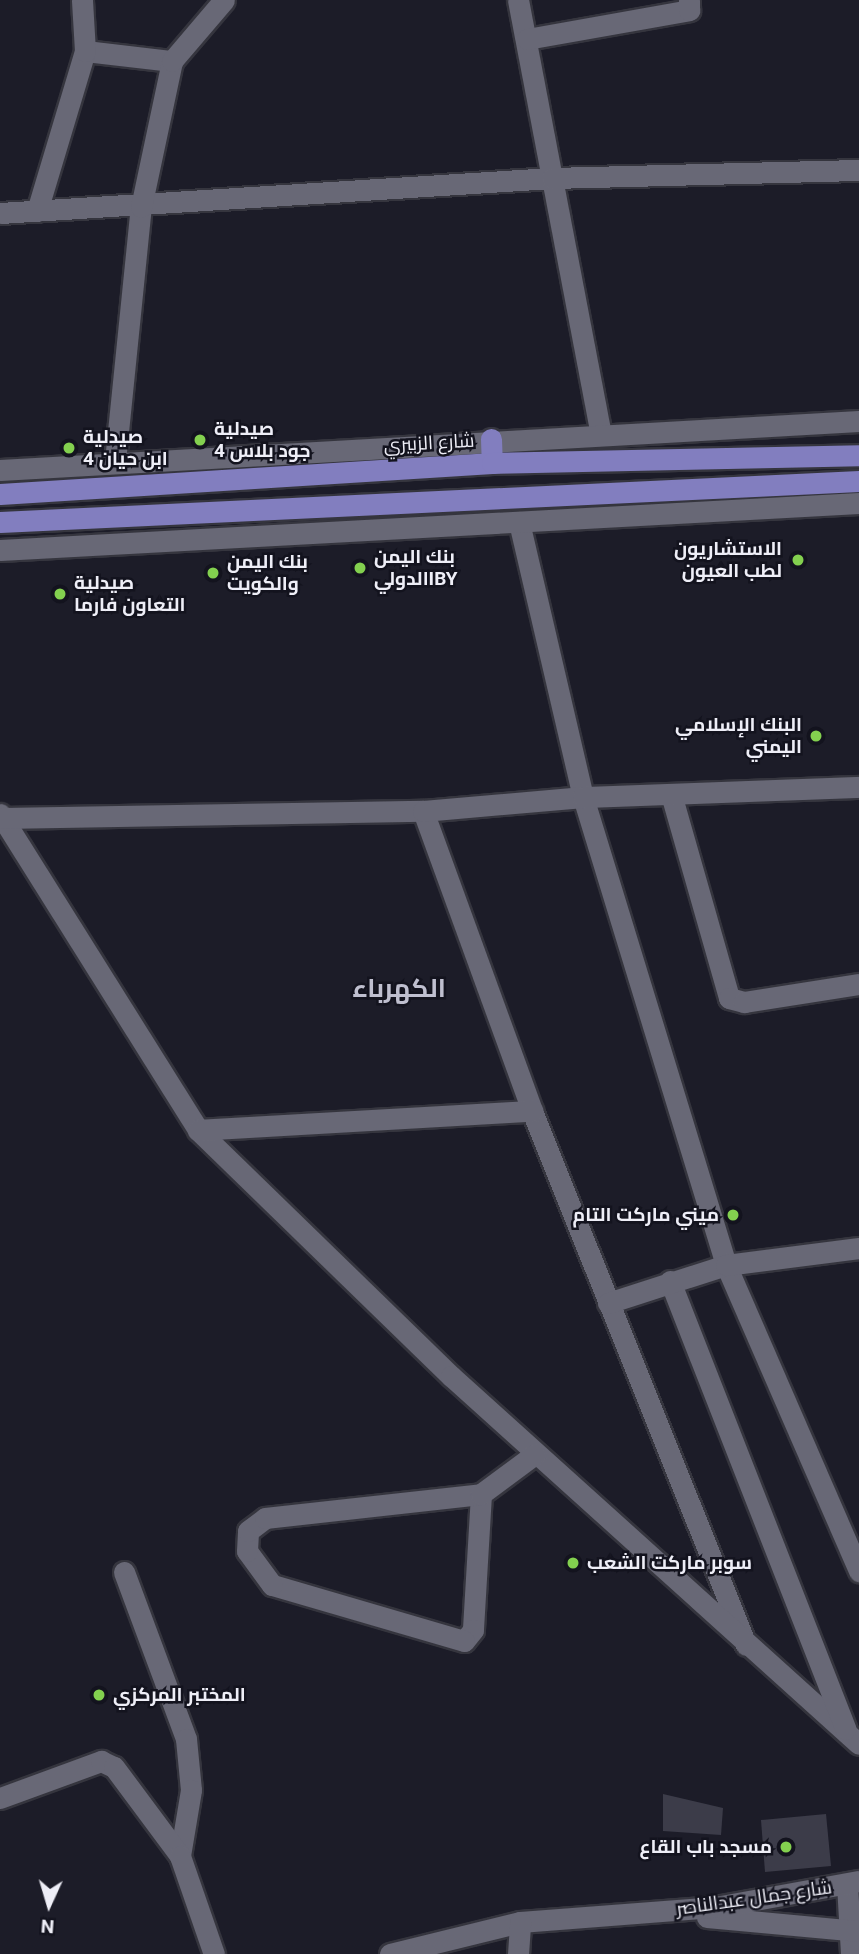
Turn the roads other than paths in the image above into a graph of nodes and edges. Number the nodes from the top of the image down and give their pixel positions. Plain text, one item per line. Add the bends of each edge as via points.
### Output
1 (82, 0) edge
2 (224, 0) edge
3 (518, 0) edge
4 (689, 0) edge
5 (527, 39) junction
6 (85, 51) junction
7 (172, 61) junction
8 (859, 170) edge
9 (552, 178) junction
10 (141, 206) junction
11 (37, 211) junction
12 (0, 213) edge
13 (859, 421) edge
14 (600, 432) junction
15 (491, 439) junction
16 (859, 455) edge
17 (115, 461) junction
18 (492, 463) junction
19 (0, 470) edge
20 (859, 481) edge
21 (0, 494) edge
22 (859, 503) edge
23 (0, 522) edge
24 (519, 522) junction
25 (0, 550) edge
26 (859, 787) edge
27 (671, 793) junction
28 (583, 797) junction
29 (423, 811) junction
30 (1, 816) edge
31 (859, 984) edge
32 (532, 1111) junction
33 (198, 1130) junction
34 (859, 1248) edge
35 (726, 1265) junction
36 (670, 1282) junction
37 (608, 1303) junction
38 (535, 1454) junction
39 (481, 1494) junction
40 (859, 1571) edge
41 (124, 1572) dead end
42 (748, 1650) junction
43 (853, 1738) edge
44 (0, 1798) edge
45 (180, 1856) junction
46 (853, 1883) edge
47 (649, 1911) junction
48 (520, 1922) junction
49 (855, 1931) edge
50 (214, 1954) edge
51 (390, 1954) edge
52 (518, 1954) edge
53 (851, 1954) edge

1 - 6 street
2 - 7 street
3 - 5 street
4 - 5 street via 689,10
5 - 9 street
6 - 7 street
6 - 11 street
7 - 10 street
8 - 9 street
9 - 10 street
9 - 14 street
10 - 11 street
10 - 17 street
11 - 12 street
13 - 14 street, شارع الزبيري
14 - 15 street, شارع الزبيري
15 - 17 street, شارع الزبيري
15 - 18 main road
16 - 18 main road, شارع الزبيري
17 - 19 street, شارع الزبيري
18 - 21 main road, شارع الزبيري
20 - 23 main road
22 - 24 street
24 - 25 street
24 - 28 street
26 - 27 street
27 - 28 street
27 - 31 street via 729,998 744,1002
28 - 29 street
28 - 35 street
29 - 30 street
29 - 32 street
30 - 33 street
32 - 33 street
32 - 37 street
33 - 38 street
34 - 35 street
35 - 36 street
35 - 40 street
36 - 37 street
36 - 43 street
37 - 42 street
38 - 39 street
38 - 42 street
39 - 39 street via 265,1518 248,1531 247,1552 272,1585 464,1641 473,1630
41 - 45 street via 186,1739 191,1790
42 - 43 street
44 - 45 street via 101,1761 114,1767
45 - 50 street
46 - 47 street, شارع جمال عبدالناصر
46 - 49 street
47 - 48 street, شارع جمال عبدالناصر
47 - 49 street, شارع جمال عبدالناصر
48 - 51 street, شارع جمال عبدالناصر
48 - 52 street
49 - 53 street

